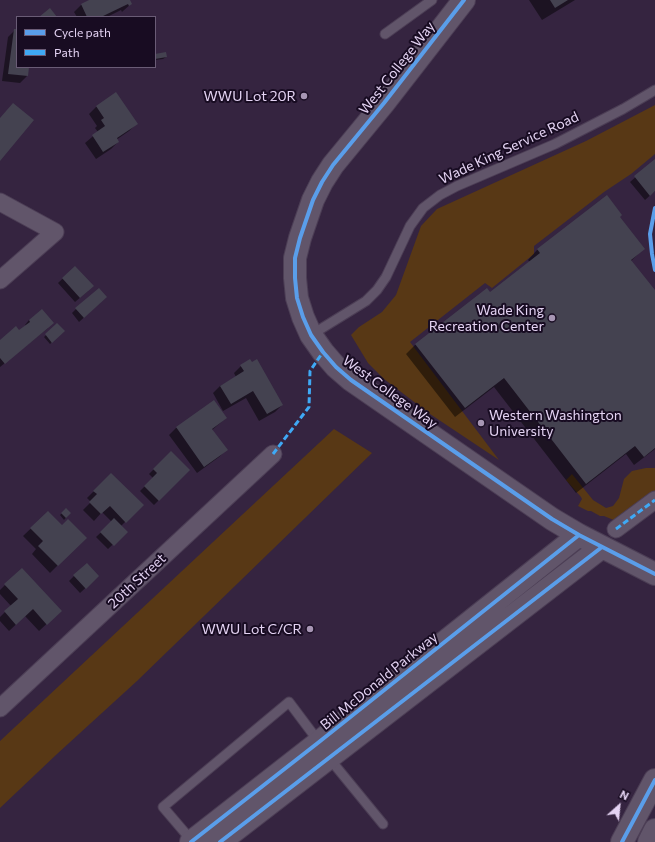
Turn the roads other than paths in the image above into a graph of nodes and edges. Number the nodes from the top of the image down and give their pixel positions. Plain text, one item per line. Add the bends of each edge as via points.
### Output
1 (432, 0) edge
2 (464, 0) edge
3 (385, 34) dead end
4 (655, 90) edge
5 (0, 202) edge
6 (0, 280) edge
7 (311, 335) junction
8 (273, 454) dead end
9 (655, 500) edge
10 (616, 529) dead end
11 (579, 535) junction
12 (602, 547) junction
13 (655, 574) edge
14 (0, 708) edge
15 (324, 750) junction
16 (655, 780) edge
17 (383, 824) dead end
18 (655, 830) edge
19 (192, 842) edge
20 (220, 842) edge
21 (622, 842) edge
22 (649, 842) edge

1 - 3 lane
2 - 7 main road, West College Way via 333,165 313,200 295,258 297,298
4 - 7 lane, Wade King Service Road via 555,144 440,195 423,208 410,226 386,277 377,290 366,301
5 - 6 street via 55,232
7 - 11 main road, West College Way via 336,367 351,380
8 - 14 street, 20th Street
9 - 10 street
11 - 12 main road, West College Way
11 - 15 main road, Bill McDonald Parkway
12 - 13 main road, West College Way
12 - 15 main road, Bill McDonald Parkway
15 - 17 lane
15 - 19 main road, Bill McDonald Parkway
15 - 19 lane via 289,702 163,807
15 - 20 main road, Bill McDonald Parkway
16 - 21 main road
18 - 22 main road

